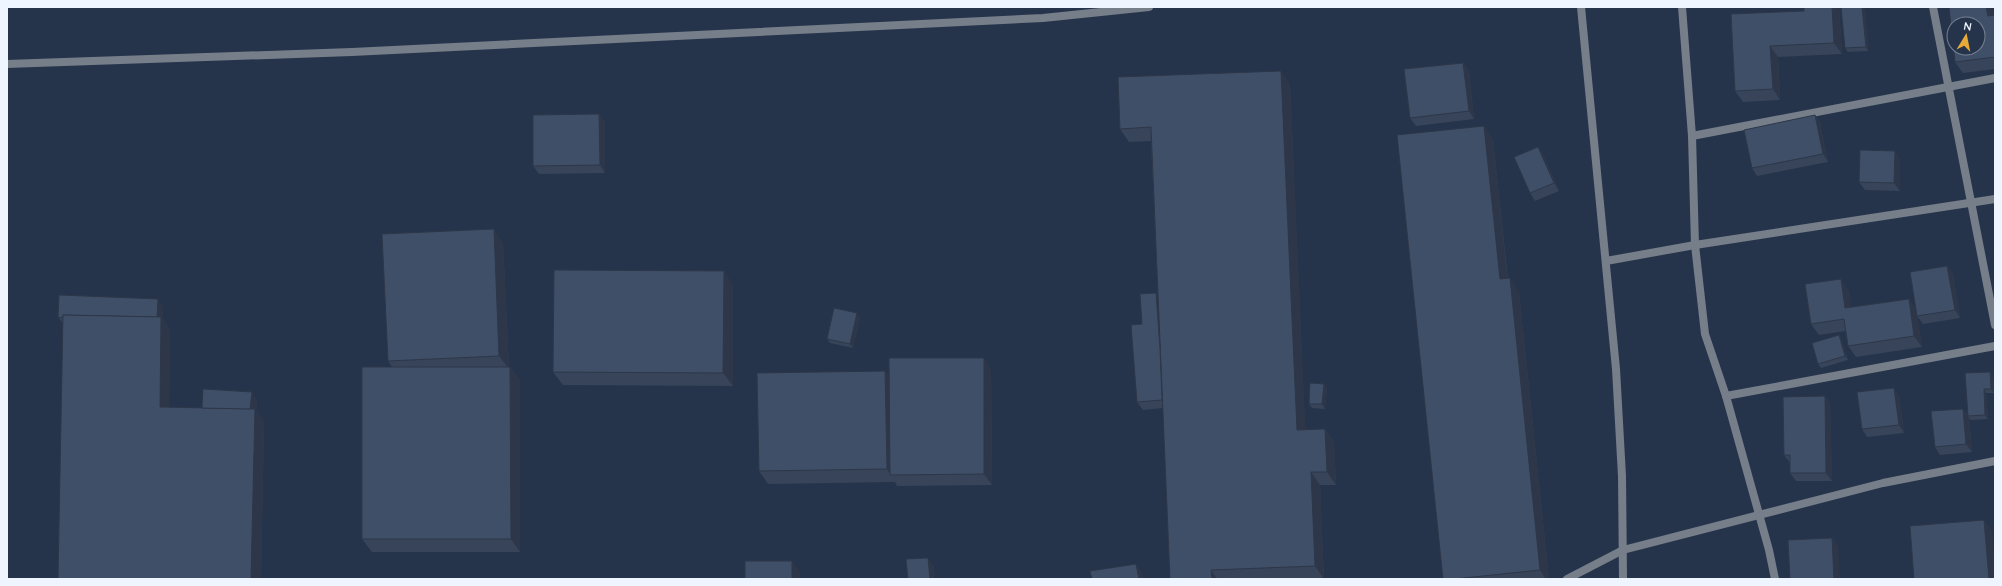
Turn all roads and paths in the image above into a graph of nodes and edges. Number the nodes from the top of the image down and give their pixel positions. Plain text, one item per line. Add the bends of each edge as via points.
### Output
1 (1149, 7) edge
2 (1581, 7) edge
3 (1682, 7) edge
4 (1933, 7) edge
5 (7, 64) edge
6 (1995, 78) edge
7 (1948, 87) junction
8 (1692, 136) junction
9 (1995, 199) edge
10 (1971, 203) junction
11 (1695, 245) junction
12 (1606, 261) junction
13 (1995, 325) edge
14 (1995, 346) edge
15 (1726, 396) junction
16 (1995, 461) edge
17 (1759, 514) junction
18 (1623, 550) junction
19 (1567, 579) edge
20 (1623, 579) edge
21 (1775, 579) edge

1 - 5 street via 1043,18 352,52
2 - 12 street
3 - 8 street
4 - 7 street
6 - 7 street
7 - 8 street
7 - 10 street
8 - 11 street
9 - 10 street
10 - 11 street
10 - 13 street
11 - 12 street
11 - 15 street via 1705,334
12 - 18 street via 1616,369
14 - 15 street
15 - 17 street
16 - 17 street via 1883,483
17 - 18 street
17 - 21 street
18 - 19 street
18 - 20 street

